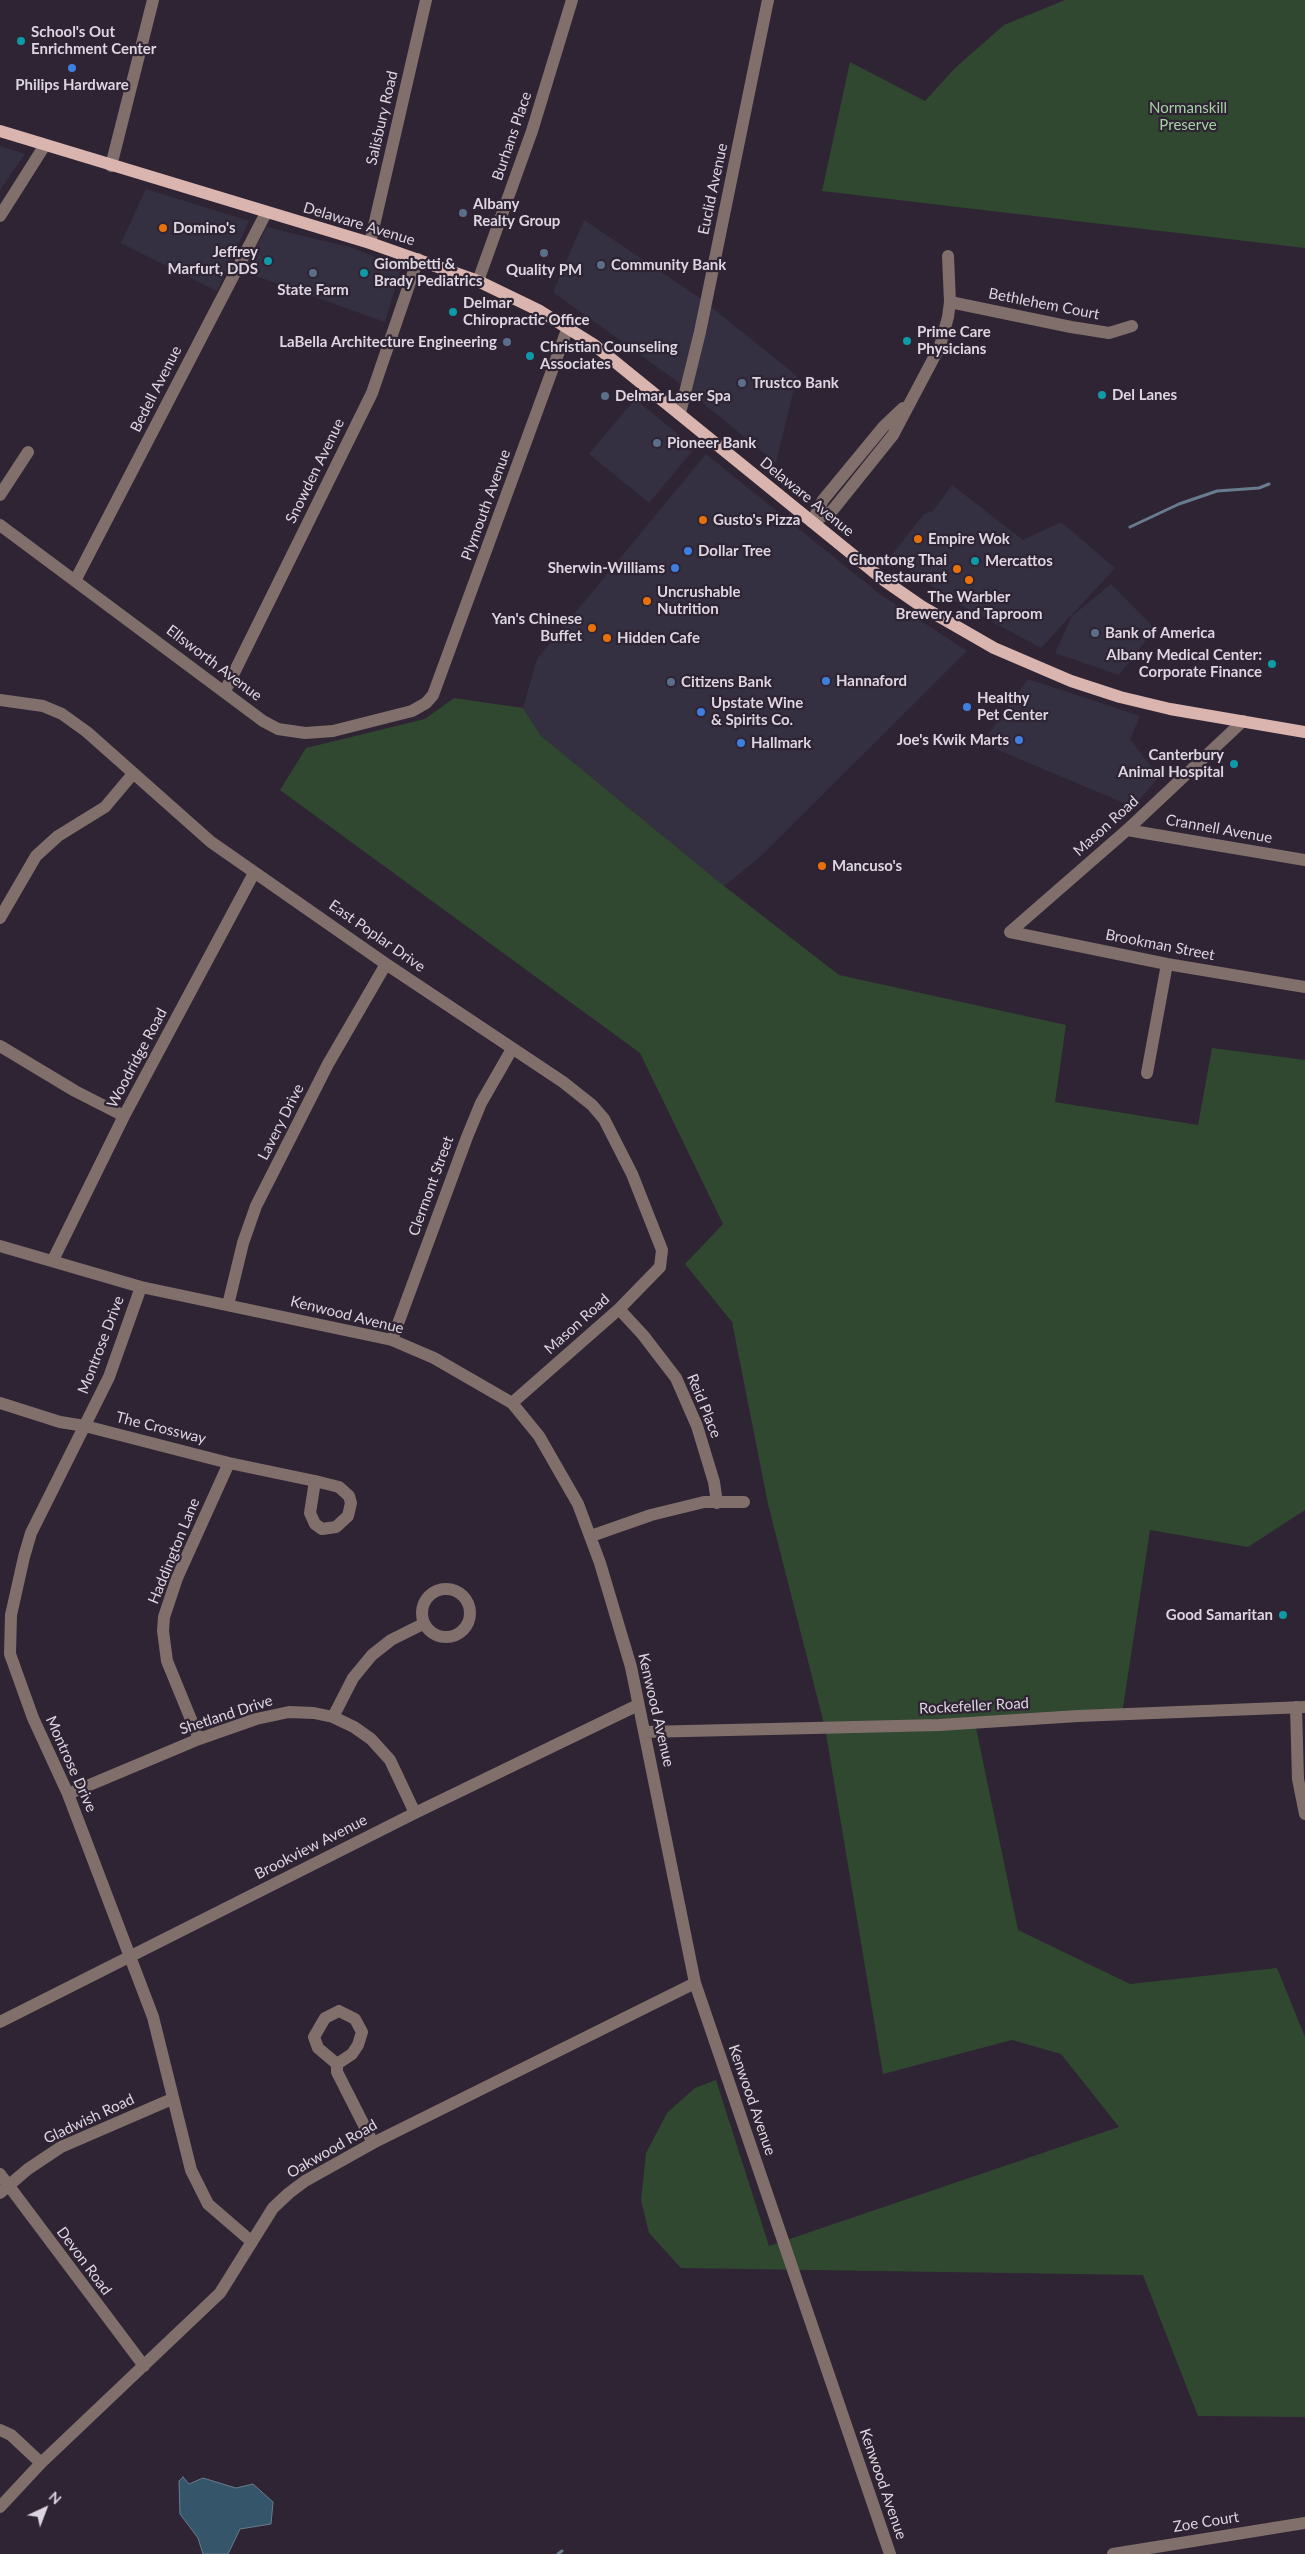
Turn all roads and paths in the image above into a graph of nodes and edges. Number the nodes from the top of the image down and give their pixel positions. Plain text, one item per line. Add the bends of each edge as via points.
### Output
1 (154, 0) edge
2 (426, 0) edge
3 (572, 0) edge
4 (768, 0) edge
5 (0, 130) edge
6 (45, 145) junction
7 (111, 166) junction
8 (266, 213) junction
9 (0, 216) edge
10 (370, 243) junction
11 (948, 256) dead end
12 (418, 259) junction
13 (478, 281) junction
14 (950, 302) junction
15 (1132, 326) dead end
16 (568, 327) junction
17 (680, 414) junction
18 (28, 452) dead end
19 (0, 495) edge
20 (812, 522) junction
21 (0, 524) edge
22 (76, 580) junction
23 (225, 691) junction
24 (433, 695) joint
25 (0, 700) edge
26 (1243, 721) junction
27 (1305, 732) edge
28 (132, 775) junction
29 (1127, 830) junction
30 (1305, 860) edge
31 (254, 873) junction
32 (0, 918) edge
33 (1010, 932) joint
34 (386, 964) junction
35 (1167, 964) junction
36 (1305, 987) edge
37 (0, 1046) edge
38 (512, 1049) junction
39 (1146, 1073) dead end
40 (124, 1116) junction
41 (0, 1246) edge
42 (53, 1260) junction
43 (660, 1266) joint
44 (141, 1287) junction
45 (228, 1305) junction
46 (619, 1309) junction
47 (392, 1340) junction
48 (512, 1402) junction
49 (0, 1403) edge
50 (85, 1426) junction
51 (229, 1463) junction
52 (315, 1481) dead end
53 (744, 1502) dead end
54 (717, 1503) junction
55 (591, 1536) junction
56 (423, 1624) dead end
57 (5, 1655) edge
58 (638, 1705) junction
59 (1300, 1707) edge
60 (333, 1717) junction
61 (645, 1732) junction
62 (199, 1739) junction
63 (68, 1794) junction
64 (415, 1813) junction
65 (1305, 1814) edge
66 (131, 1954) junction
67 (695, 1983) junction
68 (0, 2022) edge
69 (337, 2064) dead end
70 (172, 2099) junction
71 (373, 2143) junction
72 (0, 2174) edge
73 (4, 2190) edge
74 (252, 2242) junction
75 (144, 2366) junction
76 (0, 2430) edge
77 (41, 2463) junction
78 (0, 2507) edge
79 (1305, 2523) edge
80 (890, 2554) edge
81 (1113, 2554) edge

1 - 7 street
2 - 10 street, Salisbury Road
3 - 13 street, Burhans Place via 532,131
4 - 17 street, Euclid Avenue via 700,332
5 - 6 main road, Delaware Avenue
6 - 7 main road, Delaware Avenue
6 - 9 street
7 - 8 main road, Delaware Avenue
8 - 10 main road, Delaware Avenue
8 - 22 street, Bedell Avenue
10 - 12 main road, Delaware Avenue
11 - 14 street
12 - 13 main road, Delaware Avenue
12 - 23 street, Snowden Avenue via 372,393
13 - 16 main road, Delaware Avenue
14 - 15 street, Bethlehem Court via 1109,332
14 - 20 street via 940,346 893,434 832,511
16 - 17 main road, Delaware Avenue via 626,368
16 - 24 street, Plymouth Avenue
17 - 20 main road, Delaware Avenue
18 - 19 street
20 - 26 main road, Delaware Avenue via 921,606 994,648 1071,681 1119,697
21 - 22 street, Ellsworth Avenue
22 - 23 street, Ellsworth Avenue
23 - 24 street, Ellsworth Avenue via 278,729 305,733 333,731 412,711
25 - 28 street, East Poplar Drive via 17,700 62,714 87,732
26 - 27 main road, Delaware Avenue
26 - 29 street, Mason Road
28 - 31 street, East Poplar Drive via 193,828
28 - 32 street via 105,807 58,836 36,856
29 - 30 street, Crannell Avenue
29 - 33 street, Mason Road
31 - 34 street, East Poplar Drive
31 - 40 street, Woodridge Road
33 - 35 street, Brookman Street
34 - 38 street, East Poplar Drive
34 - 45 street, Lavery Drive via 328,1064 256,1206 243,1242
35 - 36 street, Brookman Street
35 - 39 street
37 - 40 street
38 - 43 street, East Poplar Drive via 564,1082 604,1119 632,1174 662,1250
38 - 47 street, Clermont Street via 467,1137
40 - 42 street, Woodridge Road
41 - 42 street, Kenwood Avenue
42 - 44 street, Kenwood Avenue
43 - 46 street, Mason Road
44 - 45 street, Kenwood Avenue
44 - 50 street, Montrose Drive via 109,1377
45 - 47 street, Kenwood Avenue
46 - 48 street, Mason Road
46 - 54 street, Reid Place via 676,1378 697,1426
47 - 48 street, Kenwood Avenue via 434,1358
48 - 55 street, Kenwood Avenue via 539,1436 578,1504
49 - 50 street, The Crossway via 60,1422
50 - 51 street, The Crossway
50 - 57 street, Montrose Drive via 47,1499 26,1549
51 - 52 street, The Crossway
51 - 62 street, Haddington Lane via 177,1578 164,1617 167,1661
53 - 54 street
54 - 55 street via 704,1502 651,1515
55 - 58 street, Kenwood Avenue
56 - 60 street via 391,1640 372,1655 353,1678
57 - 63 street, Montrose Drive
58 - 61 street, Kenwood Avenue
58 - 64 street, Brookview Avenue
59 - 61 street, Rockefeller Road via 939,1725
59 - 65 street via 1298,1779
60 - 62 street, Shetland Drive via 289,1712
60 - 64 street, Shetland Drive via 370,1739 390,1760
61 - 67 street, Kenwood Avenue
62 - 63 street, Shetland Drive
63 - 66 street, Montrose Drive
64 - 66 street, Brookview Avenue
66 - 68 street, Brookview Avenue
66 - 70 street, Montrose Drive via 163,2052
67 - 71 street, Oakwood Road
67 - 80 street, Kenwood Avenue
69 - 71 street via 337,2072
70 - 73 street, Gladwish Road via 62,2147 28,2169
70 - 74 street, Montrose Drive via 197,2186 208,2204
71 - 74 street, Oakwood Road via 289,2193 273,2208
72 - 73 street, Devon Road
73 - 75 street, Devon Road
74 - 75 street, Oakwood Road via 220,2293
75 - 77 street, Oakwood Road
76 - 77 street via 11,2435
77 - 78 street, Oakwood Road
79 - 81 street, Zoe Court

